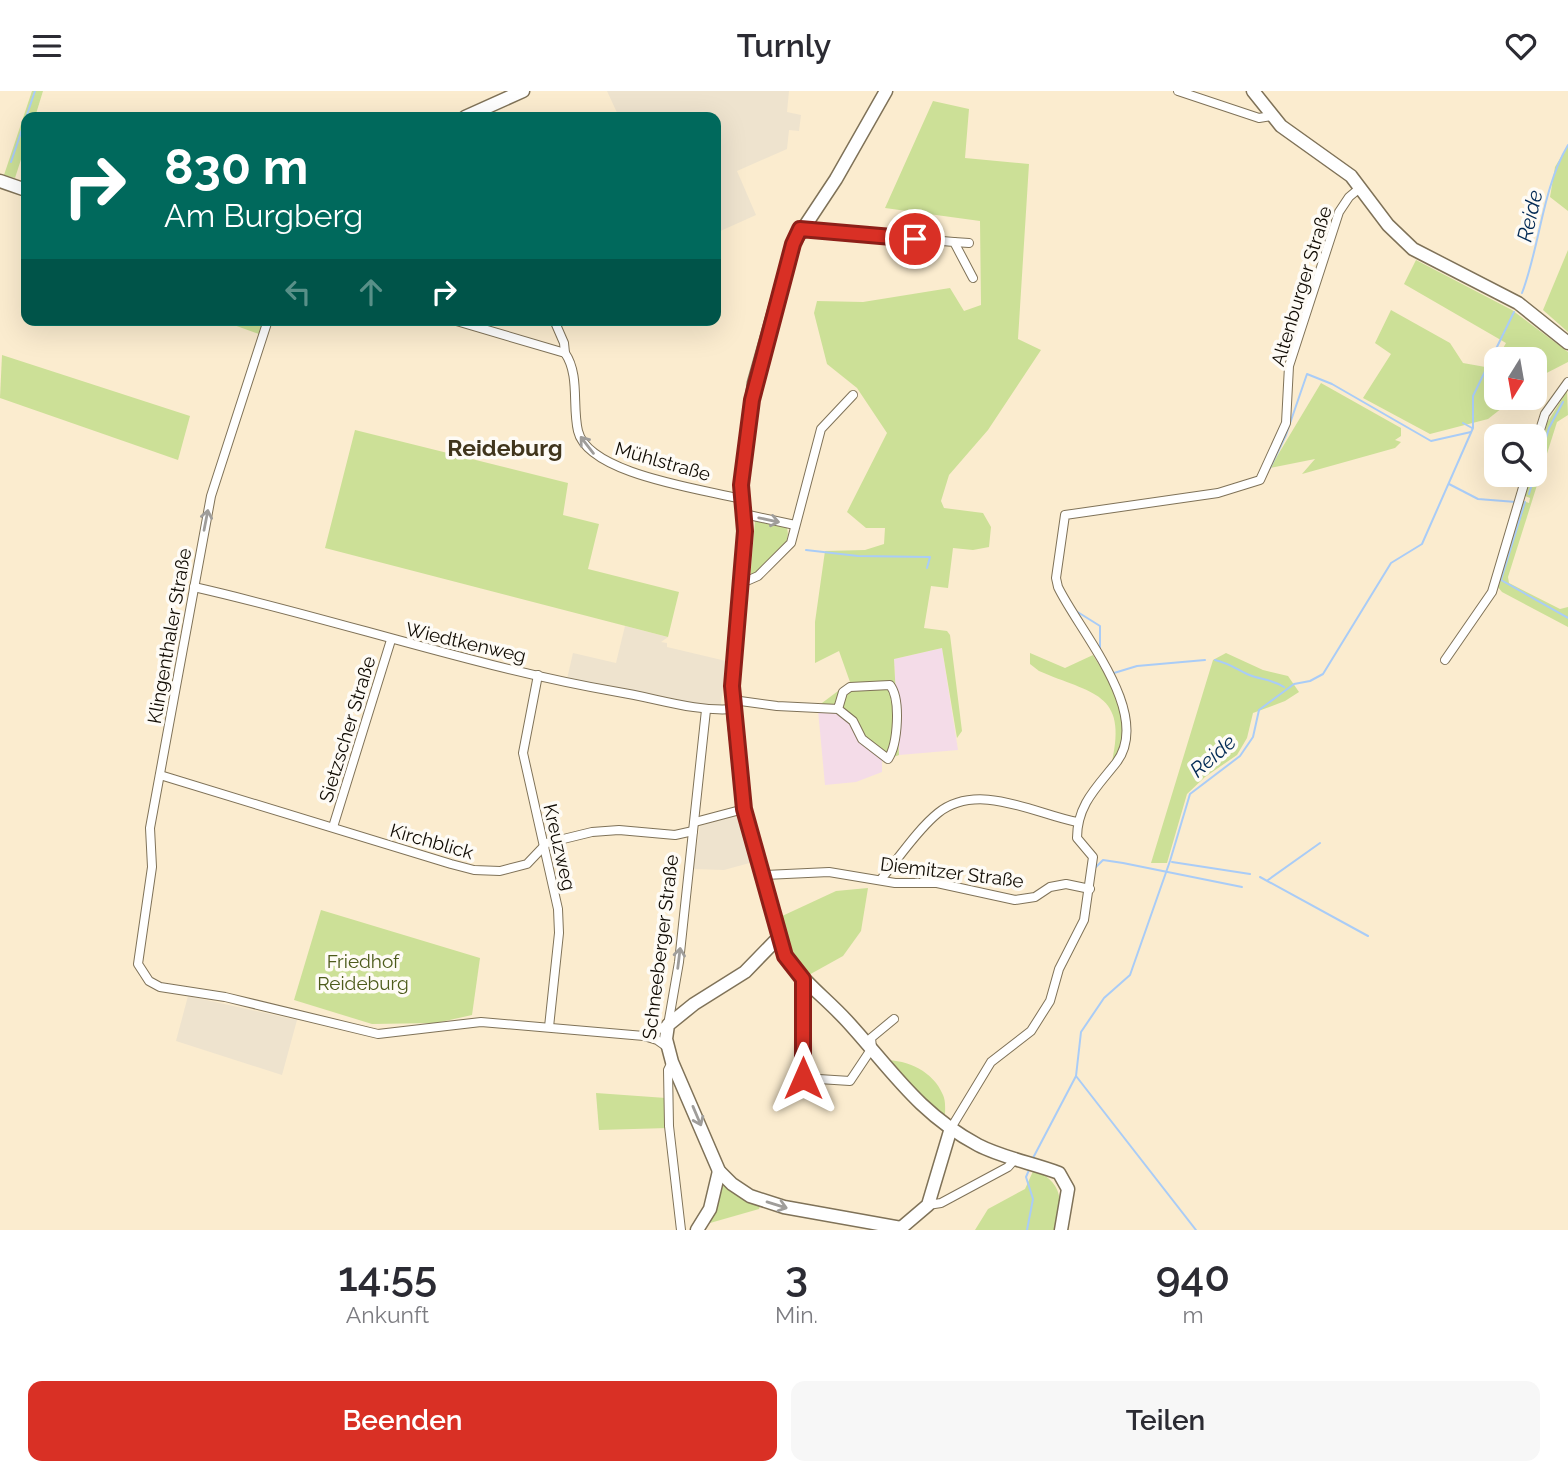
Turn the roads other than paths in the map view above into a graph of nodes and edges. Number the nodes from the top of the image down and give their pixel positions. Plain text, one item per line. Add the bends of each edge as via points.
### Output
1 (523, 91) edge
2 (886, 91) edge
3 (1178, 91) edge
4 (1253, 91) edge
5 (475, 112) edge
6 (1271, 116) junction
7 (0, 181) edge
8 (1361, 187) junction
9 (21, 188) edge
10 (800, 229) junction
11 (954, 242) junction
12 (969, 243) dead end
13 (973, 278) dead end
14 (266, 326) edge
15 (473, 326) edge
16 (557, 326) edge
17 (1568, 343) edge
18 (565, 353) junction
19 (1568, 382) edge
20 (853, 395) dead end
21 (1542, 424) edge
22 (1523, 487) edge
23 (741, 499) junction
24 (744, 514) junction
25 (795, 525) junction
26 (741, 583) junction
27 (194, 587) junction
28 (391, 640) junction
29 (1445, 660) dead end
30 (538, 675) junction
31 (733, 704) junction
32 (838, 709) junction
33 (706, 710) junction
34 (160, 775) junction
35 (744, 809) junction
36 (1065, 820) junction
37 (1077, 822) junction
38 (333, 827) junction
39 (694, 827) junction
40 (1077, 838) junction
41 (544, 845) junction
42 (765, 875) junction
43 (882, 878) junction
44 (1090, 889) junction
45 (780, 936) junction
46 (803, 979) junction
47 (894, 1019) dead end
48 (668, 1025) junction
49 (549, 1027) junction
50 (643, 1036) junction
51 (667, 1047) junction
52 (872, 1048) junction
53 (672, 1062) junction
54 (951, 1128) junction
55 (1025, 1161) junction
56 (719, 1171) junction
57 (928, 1205) junction
58 (900, 1229) edge
59 (681, 1230) edge
60 (696, 1230) edge
61 (1062, 1230) edge

1 - 5 street
2 - 10 street via 836,179
3 - 6 street via 1259,118
4 - 6 street
6 - 8 street
7 - 9 street
8 - 17 street via 1388,225 1413,249 1518,303
8 - 37 street, Altenburger Straße via 1339,212 1289,366 1286,423 1260,480 1218,493 1065,515 1058,587 1116,687 1127,723 1121,756 1091,792
10 - 11 street
10 - 23 street via 754,383
11 - 12 street
11 - 13 street
27 -> 14 street, Klingenthaler Straße via 211,496
15 - 18 street
16 - 18 street, Mühlstraße
23 -> 18 street, Mühlstraße via 624,469 594,454 579,434 571,363
19 - 21 street
20 - 25 street via 821,429
22 - 29 street via 1492,592
23 - 24 street
24 -> 25 street
24 - 26 street
25 - 26 street via 785,551 758,576
26 - 31 street
27 - 28 street, Wiedtkenweg
27 - 34 street, Klingenthaler Straße
28 - 30 street, Wiedtkenweg
28 - 38 street, Sietzscher Straße
30 - 33 street, Wiedtkenweg
30 - 41 street, Kreuzweg via 523,753
31 - 32 street, Wiedtkenweg
31 - 33 street, Wiedtkenweg
31 - 35 street
32 - 32 street via 853,721 862,739 888,759 896,744 890,685 846,688
33 - 39 street, Schneeberger Straße
34 - 38 street, Kirchblick
34 - 49 street, Klingenthaler Straße via 150,828 152,867 138,964 149,981 378,1034 481,1023
35 - 39 street, Kirchblick
35 - 42 street
36 - 37 street
36 - 40 street
36 - 43 street via 1015,804 962,801 938,812
37 - 40 street
38 - 41 street, Kirchblick via 487,872 527,864
39 - 41 street, Kirchblick via 665,835 605,830
48 -> 39 street, Schneeberger Straße
40 - 44 street via 1093,857
41 - 49 street, Kreuzweg via 559,926
42 - 43 street, Diemitzer Straße via 829,872
42 - 45 street
43 - 44 street, Diemitzer Straße via 895,883 937,883 1015,899 1035,897 1066,884
44 - 54 street via 1084,920 1059,969 1050,1002 1031,1031 991,1062
45 - 46 street via 785,956
45 - 48 street via 734,982
46 - 52 street
46 - 52 street via 803,1078 850,1081
47 - 52 street via 871,1038
48 - 50 street
48 - 51 street, Schneeberger Straße
49 - 50 street
50 - 51 street
51 - 53 street, Schneeberger Straße
52 - 54 street via 909,1095
53 -> 56 street
53 - 59 street, Schneeberger Straße via 668,1070 669,1126
54 - 55 street via 980,1146
54 - 57 street
55 - 57 street via 941,1203
55 - 61 street via 1059,1173 1068,1189
56 -> 58 street via 750,1196 784,1207
56 - 60 street via 710,1209
57 - 58 street

